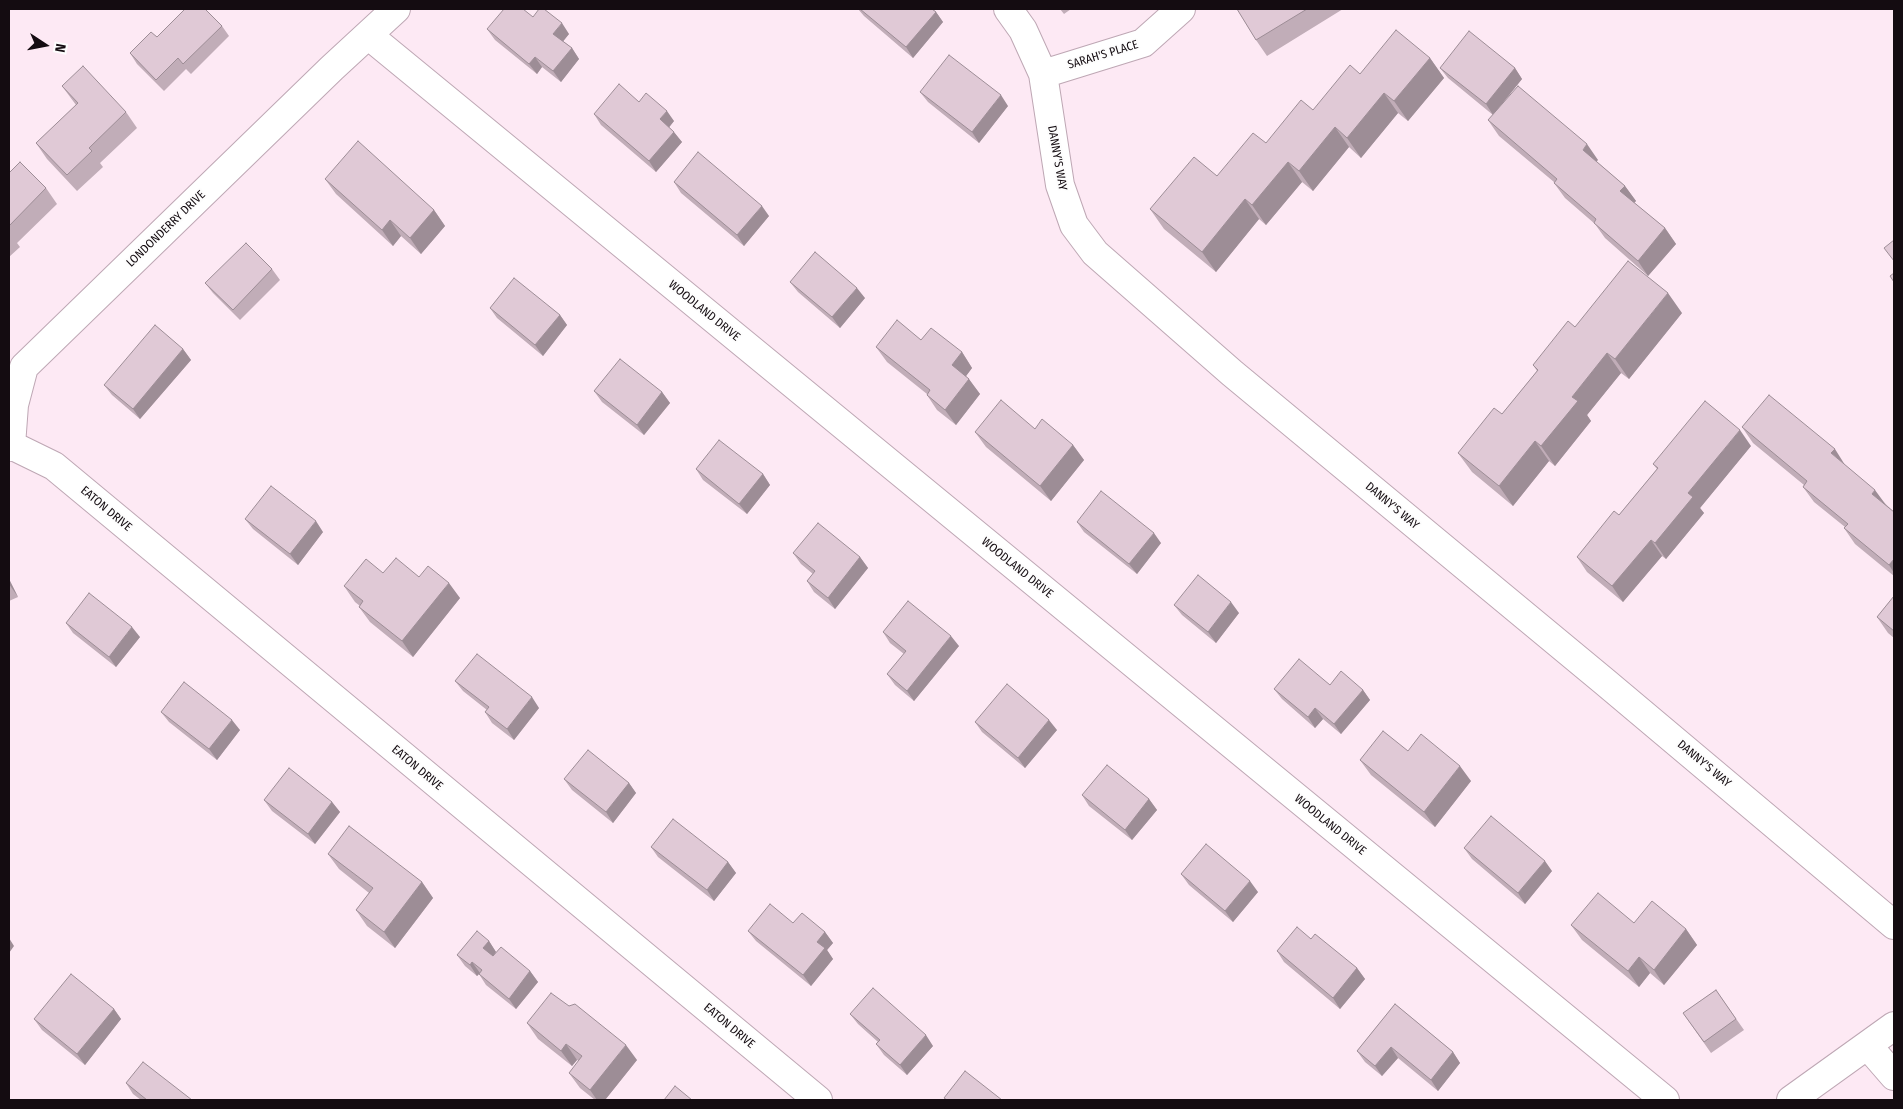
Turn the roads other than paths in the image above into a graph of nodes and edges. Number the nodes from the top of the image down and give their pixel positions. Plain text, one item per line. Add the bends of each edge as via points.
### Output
1 (396, 9) edge
2 (1008, 9) edge
3 (1181, 9) edge
4 (368, 35) junction
5 (1042, 74) junction
6 (10, 446) edge
7 (1894, 925) edge
8 (1894, 1026) edge
9 (1868, 1046) junction
10 (1894, 1076) edge
11 (818, 1100) edge
12 (1665, 1100) edge
13 (1791, 1100) edge

1 - 4 street
2 - 5 street, DANNY'S WAY via 1023,30
3 - 5 street, SARAH'S PLACE via 1143,43
4 - 6 street, LONDONDERRY DRIVE via 24,367 14,404
4 - 12 street, WOODLAND DRIVE
5 - 7 street, DANNY'S WAY via 1060,185 1074,225 1095,253 1232,373
6 - 11 street, EATON DRIVE via 54,466
8 - 9 street
9 - 10 street
9 - 13 street

